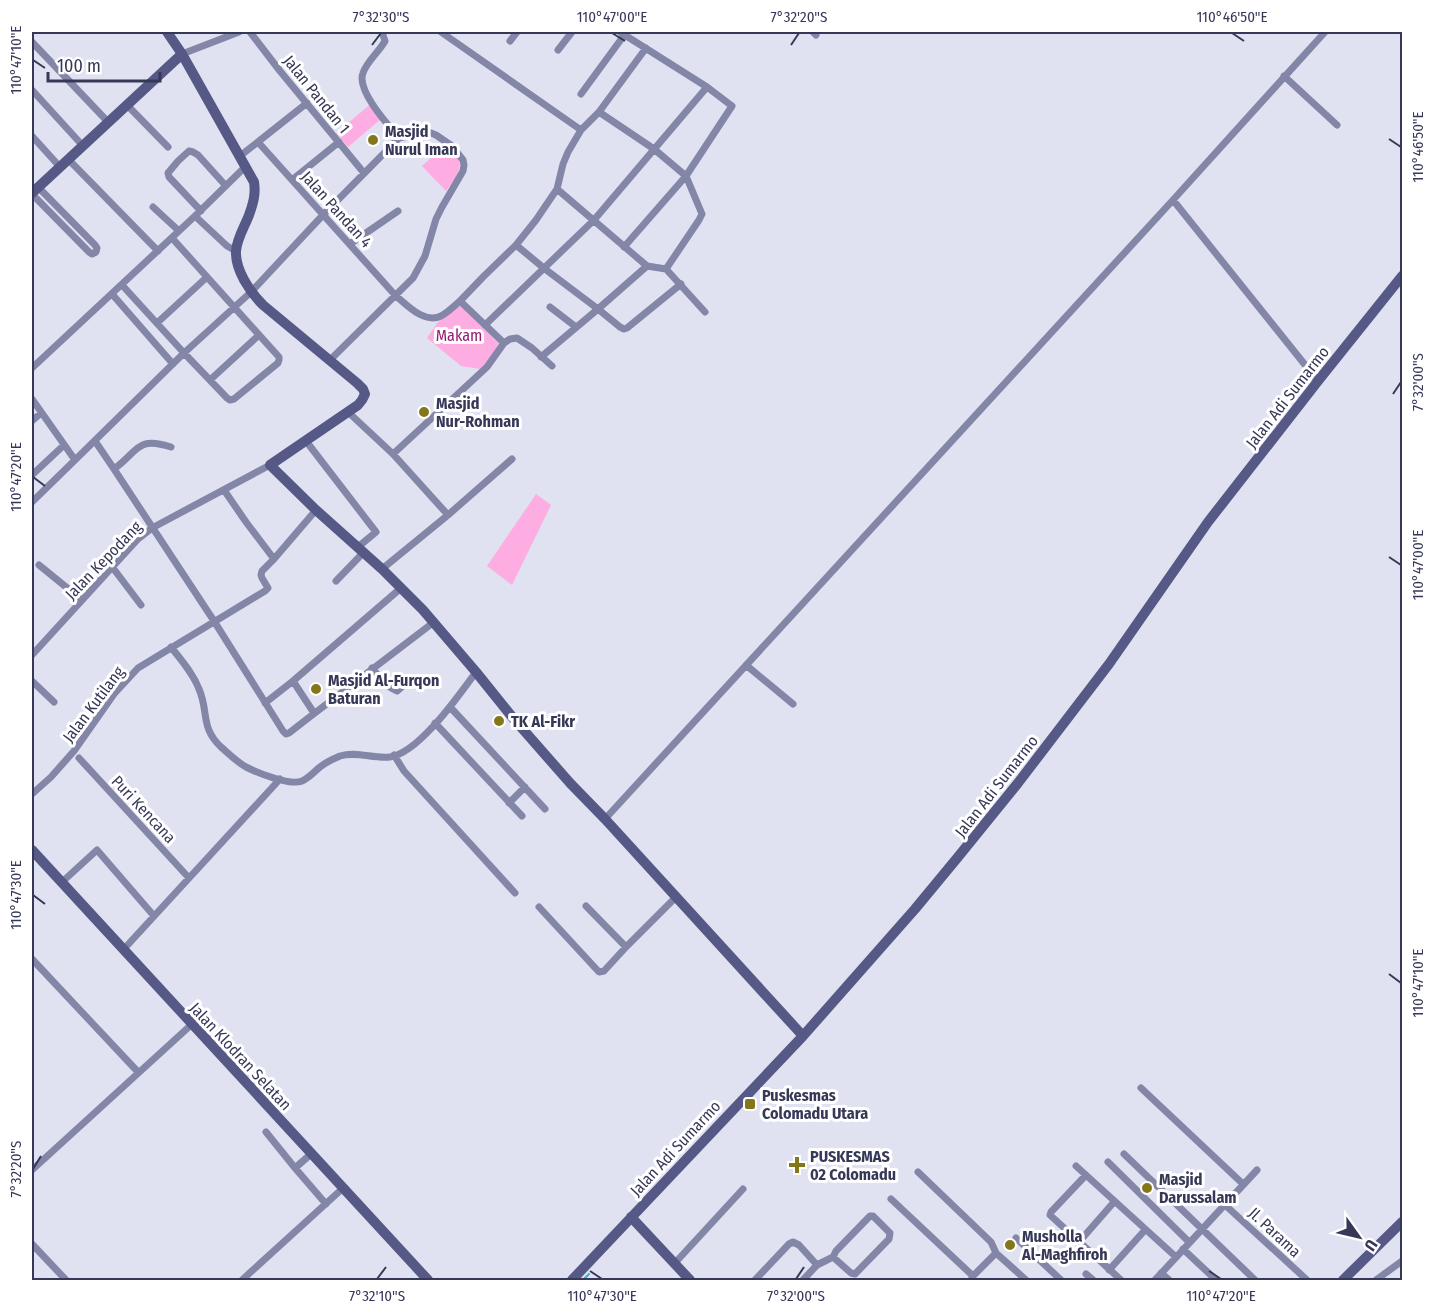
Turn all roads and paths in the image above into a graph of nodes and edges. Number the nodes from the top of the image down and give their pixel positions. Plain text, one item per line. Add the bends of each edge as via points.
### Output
1 (167, 32) edge
2 (239, 32) edge
3 (250, 32) edge
4 (382, 32) edge
5 (441, 32) edge
6 (518, 32) edge
7 (572, 32) edge
8 (1325, 32) edge
9 (623, 33) edge
10 (510, 41) dead end
11 (32, 42) edge
12 (646, 48) junction
13 (558, 50) dead end
14 (182, 54) junction
15 (1284, 76) junction
16 (707, 87) junction
17 (32, 90) edge
18 (580, 94) dead end
19 (307, 103) junction
20 (127, 105) junction
21 (600, 112) junction
22 (109, 123) junction
23 (1337, 125) dead end
24 (581, 130) junction
25 (32, 136) edge
26 (399, 138) junction
27 (258, 142) junction
28 (339, 142) junction
29 (83, 146) junction
30 (168, 147) dead end
31 (654, 149) junction
32 (243, 161) junction
33 (64, 163) junction
34 (364, 173) junction
35 (686, 176) junction
36 (292, 180) junction
37 (226, 186) junction
38 (557, 189) junction
39 (33, 190) edge
40 (1173, 200) junction
41 (153, 207) dead end
42 (398, 211) dead end
43 (198, 214) junction
44 (323, 215) junction
45 (594, 220) junction
46 (76, 226) junction
47 (179, 231) junction
48 (69, 233) junction
49 (172, 238) junction
50 (350, 244) junction
51 (516, 245) junction
52 (624, 247) junction
53 (158, 251) junction
54 (236, 252) junction
55 (647, 266) junction
56 (544, 269) junction
57 (666, 269) junction
58 (1402, 276) edge
59 (207, 277) junction
60 (681, 284) junction
61 (122, 285) junction
62 (251, 292) junction
63 (112, 294) junction
64 (395, 295) junction
65 (460, 301) junction
66 (234, 307) junction
67 (550, 307) dead end
68 (598, 309) junction
69 (705, 312) dead end
70 (157, 323) junction
71 (485, 326) junction
72 (576, 327) junction
73 (259, 335) junction
74 (504, 343) junction
75 (184, 353) junction
76 (541, 357) junction
77 (330, 360) junction
78 (173, 364) junction
79 (552, 366) dead end
80 (32, 368) edge
81 (210, 380) junction
82 (1317, 381) junction
83 (32, 399) edge
84 (40, 412) junction
85 (348, 412) junction
86 (32, 421) edge
87 (94, 441) junction
88 (306, 441) junction
89 (64, 445) junction
90 (171, 447) dead end
91 (393, 454) junction
92 (512, 459) dead end
93 (75, 460) junction
94 (270, 465) junction
95 (112, 466) junction
96 (32, 475) edge
97 (224, 490) junction
98 (32, 502) edge
99 (316, 510) junction
100 (448, 515) junction
101 (152, 528) junction
102 (360, 550) junction
103 (274, 559) junction
104 (39, 565) dead end
105 (112, 568) junction
106 (382, 569) junction
107 (336, 581) dead end
108 (401, 588) junction
109 (82, 600) junction
110 (141, 605) dead end
111 (213, 621) junction
112 (434, 622) junction
113 (171, 647) junction
114 (32, 655) edge
115 (746, 665) junction
116 (372, 668) junction
117 (476, 672) junction
118 (412, 678) dead end
119 (32, 681) edge
120 (293, 681) junction
121 (54, 702) dead end
122 (265, 703) junction
123 (793, 704) dead end
124 (450, 707) junction
125 (314, 713) junction
126 (435, 723) junction
127 (394, 755) junction
128 (79, 758) dead end
129 (280, 779) junction
130 (525, 787) junction
131 (32, 794) edge
132 (509, 803) junction
133 (545, 809) dead end
134 (522, 816) dead end
135 (605, 819) junction
136 (32, 850) edge
137 (189, 878) junction
138 (61, 884) junction
139 (515, 893) dead end
140 (676, 897) junction
141 (586, 906) dead end
142 (539, 907) dead end
143 (154, 916) junction
144 (626, 947) junction
145 (123, 950) junction
146 (32, 959) edge
147 (191, 1025) junction
148 (802, 1036) junction
149 (138, 1072) junction
150 (1141, 1088) dead end
151 (266, 1132) dead end
152 (311, 1154) junction
153 (1124, 1154) dead end
154 (1108, 1162) dead end
155 (1076, 1166) dead end
156 (295, 1168) junction
157 (32, 1170) edge
158 (1257, 1170) dead end
159 (918, 1173) dead end
160 (1086, 1175) junction
161 (1243, 1184) junction
162 (342, 1189) junction
163 (743, 1189) dead end
164 (891, 1199) dead end
165 (1114, 1202) junction
166 (326, 1204) junction
167 (1224, 1204) junction
168 (631, 1218) junction
169 (1402, 1222) edge
170 (1201, 1229) junction
171 (1145, 1230) junction
172 (1016, 1238) dead end
173 (1078, 1242) junction
174 (1189, 1242) junction
175 (32, 1244) edge
176 (994, 1248) junction
177 (1183, 1249) junction
178 (833, 1257) junction
179 (1176, 1257) junction
180 (1402, 1261) edge
181 (674, 1264) junction
182 (818, 1265) junction
183 (1109, 1270) junction
184 (1161, 1273) junction
185 (1086, 1274) dead end
186 (970, 1275) edge
187 (66, 1281) edge
188 (242, 1281) edge
189 (428, 1281) edge
190 (572, 1281) edge
191 (690, 1281) edge
192 (755, 1281) edge
193 (804, 1281) edge
194 (1026, 1281) edge
195 (1061, 1281) edge
196 (1093, 1281) edge
197 (1120, 1281) edge
198 (1155, 1281) edge
199 (1169, 1281) edge
200 (1216, 1281) edge
201 (1255, 1281) edge
202 (1307, 1281) edge
203 (1343, 1281) edge
204 (1376, 1281) edge

1 - 14 main road
2 - 14 street
3 - 19 street, Jalan Pandan 1
4 - 26 street via 385,41 363,70 363,86
5 - 24 street
6 - 10 street
7 - 13 street
8 - 15 street
9 - 12 street
9 - 18 street
11 - 22 street
12 - 16 street
12 - 21 street
14 - 20 main road
14 - 32 main road
15 - 23 street
15 - 40 street
16 - 31 street
16 - 35 street via 732,106
17 - 29 street
19 - 27 street
19 - 28 street, Jalan Pandan 1
20 - 22 main road
20 - 30 street
21 - 24 street
21 - 31 street
22 - 29 main road
24 - 38 street via 563,164
25 - 33 street
26 - 34 street
26 - 64 street via 425,132 436,135 452,146 464,165 439,213 422,264
27 - 32 street
27 - 36 street, Jalan Pandan 4
28 - 34 street, Jalan Pandan 1
28 - 36 street
29 - 33 main road
31 - 35 street
31 - 45 street
32 - 37 street
32 - 54 main road via 255,193
33 - 39 main road
33 - 53 street
34 - 44 street
35 - 52 street
35 - 57 street via 702,214
36 - 44 street, Jalan Pandan 4
37 - 43 street
37 - 43 street via 193,152 178,161 169,177
38 - 45 street
38 - 51 street
39 - 46 street
39 - 48 street
40 - 82 street
40 - 115 street
41 - 47 street
42 - 50 street
43 - 47 street
43 - 54 street
44 - 50 street, Jalan Pandan 4
44 - 62 street
45 - 52 street
45 - 56 street
46 - 48 street
46 - 48 street via 95,245 96,252 89,252
47 - 49 street
49 - 53 street
49 - 59 street
50 - 64 street, Jalan Pandan 4
51 - 56 street
51 - 65 street
52 - 55 street
53 - 61 street
54 - 62 main road
55 - 57 street
55 - 68 street
56 - 68 street
56 - 71 street
57 - 60 street
58 - 82 main road, Jalan Adi Sumarmo
59 - 66 street
59 - 70 street
60 - 68 street via 624,329
60 - 69 street
61 - 63 street
61 - 70 street
62 - 66 street
62 - 77 main road
63 - 78 street
63 - 80 street
64 - 65 street, Jalan Pandan 4 via 418,313 434,318
64 - 77 street
65 - 71 street
66 - 73 street
66 - 75 street
67 - 72 street
68 - 72 street
70 - 75 street
71 - 74 street
72 - 76 street
73 - 81 street
73 - 81 street via 279,357 278,363 234,399 227,398
74 - 76 street via 517,338
74 - 91 street via 487,367
75 - 78 street
75 - 81 street
76 - 79 street
77 - 85 main road via 365,394
78 - 87 street
82 - 148 main road, Jalan Adi Sumarmo via 1208,522 1109,664 1018,783 915,909
83 - 84 street
84 - 86 street
84 - 89 street
85 - 88 main road
85 - 91 street
87 - 93 street
87 - 95 street
88 - 94 main road
88 - 102 street via 376,532
89 - 93 street
89 - 96 street
90 - 95 street via 147,443
91 - 100 street
92 - 100 street
93 - 98 street
94 - 97 street, Jalan Kepodang
94 - 99 main road
95 - 101 street
97 - 101 street, Jalan Kepodang
97 - 103 street
99 - 102 main road
99 - 103 street
100 - 106 street
101 - 105 street, Jalan Kepodang
101 - 111 street
102 - 106 main road
102 - 107 street
103 - 111 street, Jalan Kutilang via 261,575 267,589
104 - 109 street
105 - 109 street, Jalan Kepodang
105 - 110 street
106 - 108 main road
108 - 112 main road
108 - 120 street
109 - 114 street, Jalan Kepodang
111 - 113 street, Jalan Kutilang
111 - 122 street
112 - 116 street
112 - 117 main road
113 - 129 street via 196,682 208,730 214,739 245,766
113 - 131 street, Jalan Kutilang via 129,676 74,751
115 - 123 street
115 - 135 street
116 - 118 street via 394,691
116 - 125 street
117 - 124 street
117 - 135 main road
119 - 121 street
120 - 122 street
120 - 125 street
122 - 125 street via 285,734
124 - 126 street
124 - 130 street
126 - 127 street via 416,743
126 - 132 street
127 - 129 street via 344,755 300,782
127 - 139 street via 404,771
128 - 137 street, Puri Kencana
129 - 137 street
130 - 132 street
130 - 133 street
132 - 134 street
135 - 140 main road
136 - 138 main road, Jalan Klodran Selatan
137 - 143 street
138 - 143 street via 97,850
138 - 145 main road, Jalan Klodran Selatan
140 - 144 street
140 - 148 main road
141 - 144 street
142 - 144 street via 599,972
143 - 145 street
145 - 147 main road, Jalan Klodran Selatan
146 - 149 street
147 - 149 street
147 - 152 main road, Jalan Klodran Selatan
148 - 168 main road, Jalan Adi Sumarmo
149 - 157 street
150 - 161 street
151 - 156 street
152 - 156 street
152 - 162 main road, Jalan Klodran Selatan
153 - 170 street
154 - 174 street
155 - 160 street
156 - 166 street
158 - 161 street
159 - 176 street
160 - 165 street
160 - 173 street via 1050,1214
161 - 167 street
162 - 166 street
162 - 189 main road, Jalan Klodran Selatan
163 - 181 street
164 - 186 street
165 - 171 street
165 - 173 street
166 - 188 street
167 - 170 street
167 - 202 street, Jl. Parama
168 - 181 main road
168 - 190 main road, Jalan Adi Sumarmo
169 - 203 main road
170 - 174 street
170 - 201 street
171 - 179 street
171 - 183 street
172 - 195 street
173 - 183 street
174 - 177 street
175 - 187 street
176 - 186 street
176 - 194 street
177 - 179 street
177 - 200 street
178 - 178 street via 870,1216 890,1233 889,1239 855,1274
178 - 182 street
179 - 184 street
180 - 204 street
181 - 191 main road
182 - 192 street via 793,1242
182 - 193 street
183 - 197 street
184 - 198 street
184 - 199 street
185 - 196 street

